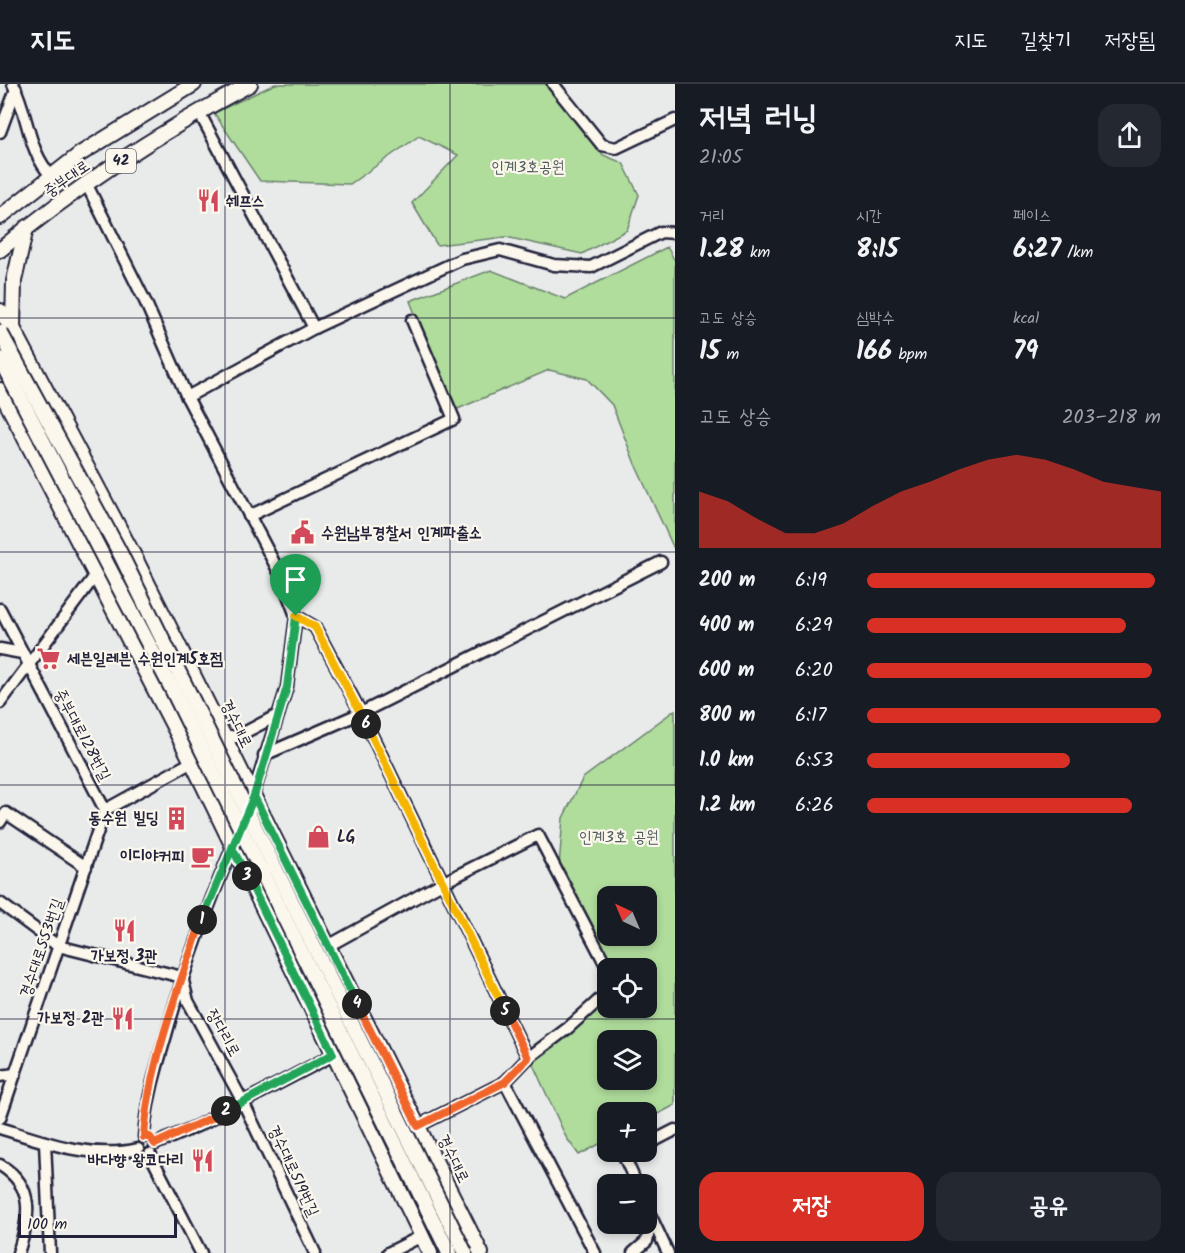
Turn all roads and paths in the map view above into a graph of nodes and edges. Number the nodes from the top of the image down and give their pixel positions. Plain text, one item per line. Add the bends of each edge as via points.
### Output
1 (194, 84) edge
2 (250, 84) edge
3 (553, 84) edge
4 (16, 86) edge
5 (199, 112) junction
6 (675, 120) edge
7 (0, 132) edge
8 (52, 177) junction
9 (87, 185) junction
10 (0, 217) edge
11 (26, 228) junction
12 (675, 233) edge
13 (0, 250) edge
14 (0, 310) edge
15 (412, 320) dead end
16 (314, 328) junction
17 (6, 330) edge
18 (0, 359) edge
19 (0, 390) edge
20 (188, 397) junction
21 (249, 516) junction
22 (661, 562) dead end
23 (95, 576) junction
24 (0, 609) edge
25 (296, 616) junction
26 (0, 649) edge
27 (22, 653) junction
28 (28, 664) junction
29 (0, 703) edge
30 (361, 713) junction
31 (278, 715) junction
32 (223, 735) junction
33 (264, 755) junction
34 (192, 762) junction
35 (254, 796) junction
36 (105, 810) junction
37 (0, 822) edge
38 (232, 848) junction
39 (86, 867) junction
40 (442, 883) junction
41 (0, 903) edge
42 (58, 946) junction
43 (328, 946) junction
44 (602, 958) edge
45 (182, 976) junction
46 (597, 1001) edge
47 (333, 1054) junction
48 (528, 1058) junction
49 (15, 1074) junction
50 (0, 1076) edge
51 (505, 1082) junction
52 (243, 1102) junction
53 (0, 1118) edge
54 (418, 1126) junction
55 (0, 1128) edge
56 (675, 1130) edge
57 (144, 1137) junction
58 (657, 1139) edge
59 (45, 1142) junction
60 (138, 1149) junction
61 (153, 1149) junction
62 (0, 1165) edge
63 (657, 1228) edge
64 (647, 1234) edge
65 (422, 1236) junction
66 (18, 1253) edge
67 (50, 1253) edge
68 (201, 1253) edge
69 (315, 1253) edge
70 (388, 1253) edge
71 (430, 1253) edge
72 (449, 1253) edge
73 (465, 1253) edge
74 (481, 1253) edge
75 (595, 1253) edge
76 (633, 1253) edge
77 (668, 1253) edge

1 - 8 main road, 중부대로 / 42 via 80,154
2 - 5 main road, 중부대로 / 42
3 - 6 street via 602,145 609,148
4 - 7 street
4 - 8 street via 28,135 40,164
5 - 9 main road, 중부대로 / 42 via 136,149
5 - 16 street
8 - 10 main road, 중부대로 / 42
9 - 11 main road, 중부대로 / 42
9 - 20 street
11 - 13 main road, 중부대로 / 42
11 - 17 main road
12 - 16 street via 661,232 591,267 554,265 500,250 462,259
14 - 17 main road, 경수대로
15 - 21 street via 454,419
16 - 20 street
17 - 32 main road, 경수대로 via 135,558
17 - 73 main road, bridge
18 - 72 main road, bridge via 172,689
19 - 23 main road
20 - 21 street
21 - 25 street via 280,574
22 - 30 street
23 - 28 street
23 - 34 main road
24 - 27 street, 중부대로128번길
25 - 30 street via 315,627
25 - 31 street via 287,687
26 - 27 street
27 - 28 street, 중부대로128번길
28 - 29 street
28 - 36 street, 중부대로128번길
30 - 33 street
30 - 40 street
31 - 32 street via 236,737
31 - 33 street
32 - 35 main road, 경수대로
33 - 35 street
34 - 36 street
34 - 38 main road
35 - 38 street
35 - 43 main road, 경수대로
36 - 39 street, 경수대로553번길
37 - 39 street via 6,813
38 - 45 street
38 - 47 main road
39 - 42 street, 경수대로553번길
40 - 43 street
40 - 44 street via 538,835
40 - 48 street
41 - 42 street
42 - 45 street
42 - 49 street, 경수대로553번길
43 - 54 main road, 경수대로
45 - 52 street, 장다리로 via 188,1001
45 - 57 street via 150,1089
46 - 48 street
47 - 52 street
47 - 65 main road
48 - 51 street
49 - 50 street
49 - 53 street, 경수대로553번길
51 - 54 street
51 - 75 street
52 - 61 street
52 - 69 street, 경수대로519번길
54 - 74 main road, 경수대로
55 - 59 street
56 - 58 street
57 - 60 street
57 - 61 street via 150,1137
59 - 60 street via 84,1151 121,1153
59 - 67 street
60 - 61 street via 144,1155
61 - 68 street
62 - 66 street via 20,1183 24,1193 29,1218
63 - 77 street
64 - 76 street via 647,1241
65 - 70 street
65 - 71 main road

